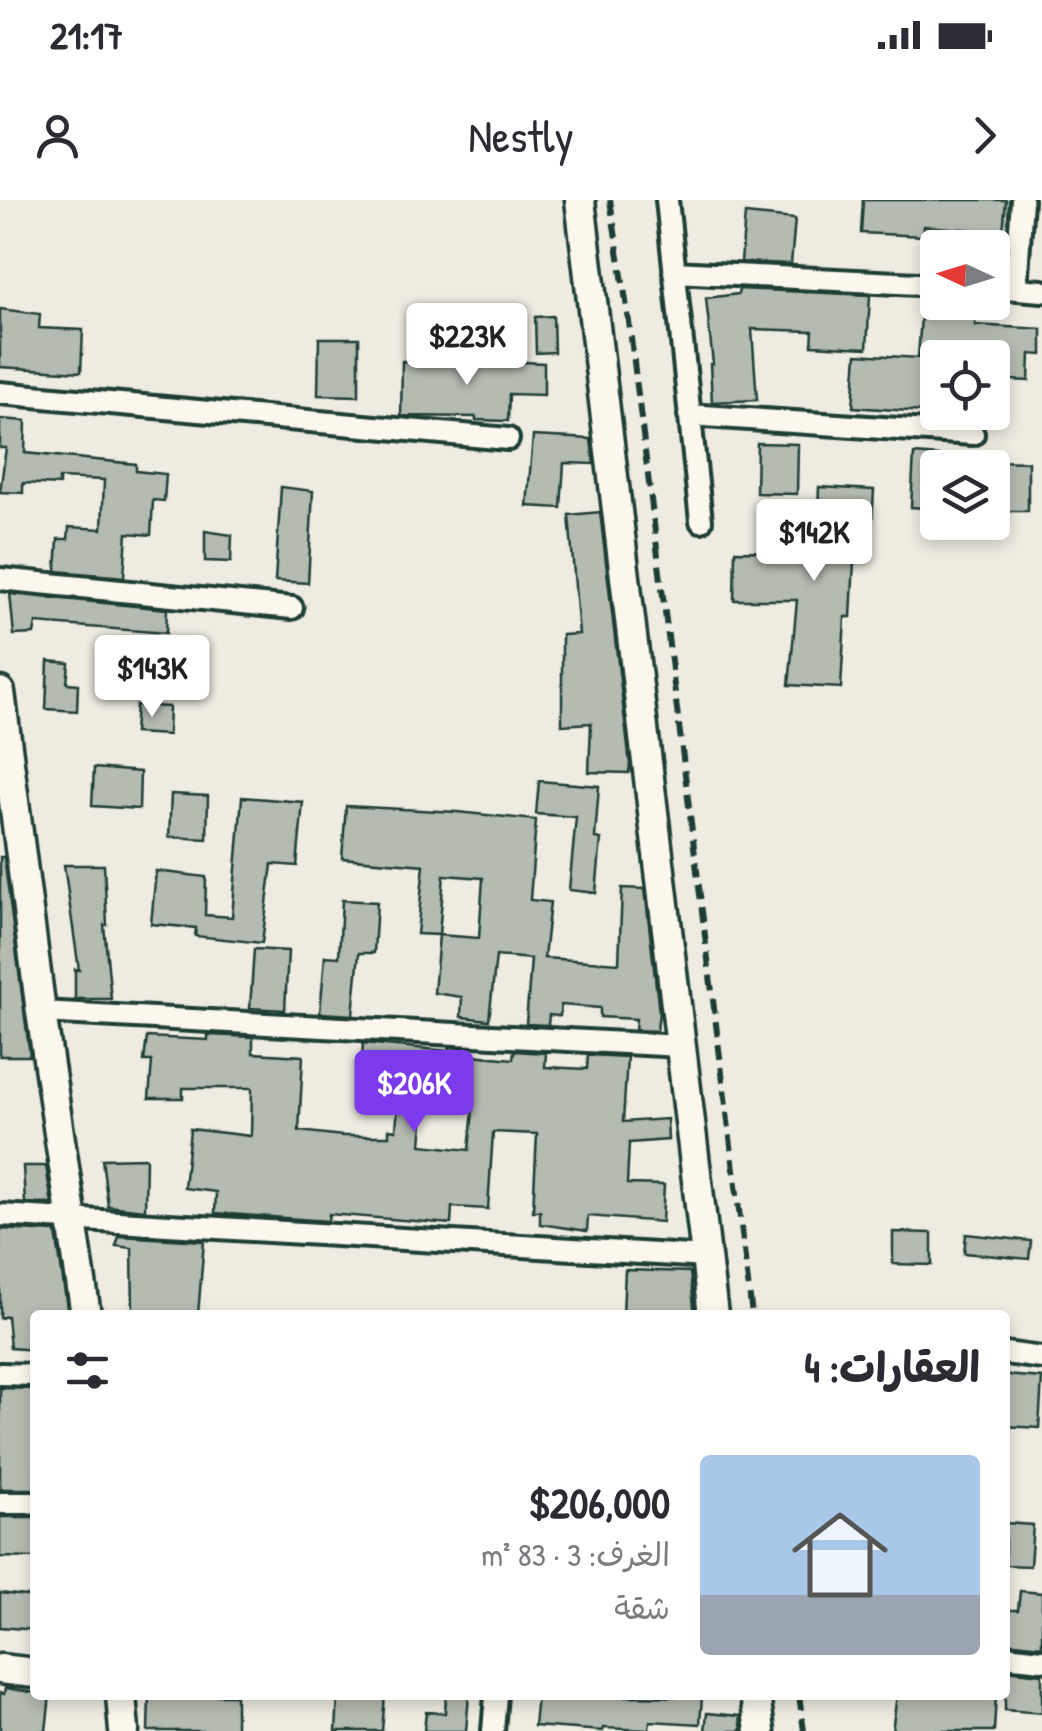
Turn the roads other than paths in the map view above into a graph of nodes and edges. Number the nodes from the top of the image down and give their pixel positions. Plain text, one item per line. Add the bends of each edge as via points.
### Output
1 (580, 200) edge
2 (667, 200) edge
3 (1022, 200) edge
4 (674, 272) junction
5 (920, 284) edge
6 (1010, 288) edge
7 (1016, 288) junction
8 (1042, 291) edge
9 (0, 393) edge
10 (690, 415) junction
11 (973, 434) dead end
12 (508, 440) dead end
13 (701, 521) dead end
14 (0, 579) edge
15 (292, 608) dead end
16 (0, 692) edge
17 (41, 1012) junction
18 (681, 1046) junction
19 (0, 1214) edge
20 (74, 1220) junction
21 (706, 1256) junction
22 (85, 1310) edge
23 (711, 1310) edge
24 (1010, 1354) edge
25 (1042, 1358) edge
26 (0, 1374) edge
27 (30, 1375) edge
28 (0, 1503) edge
29 (30, 1503) edge
30 (1010, 1657) edge
31 (1042, 1660) edge
32 (0, 1669) edge
33 (30, 1672) edge
34 (122, 1700) edge
35 (496, 1700) edge
36 (756, 1700) edge
37 (124, 1731) edge
38 (493, 1731) edge
39 (760, 1731) edge

1 - 18 street
2 - 4 street
3 - 7 street
4 - 5 street
4 - 10 street
6 - 7 street
7 - 8 street
9 - 12 street
10 - 11 street
10 - 13 street
14 - 15 street
16 - 17 street
17 - 18 street
17 - 20 street
18 - 21 street
19 - 20 street
20 - 21 street
20 - 22 street
21 - 23 street
24 - 25 street
26 - 27 street
28 - 29 street
30 - 31 street
32 - 33 street
34 - 37 street
35 - 38 street
36 - 39 street

